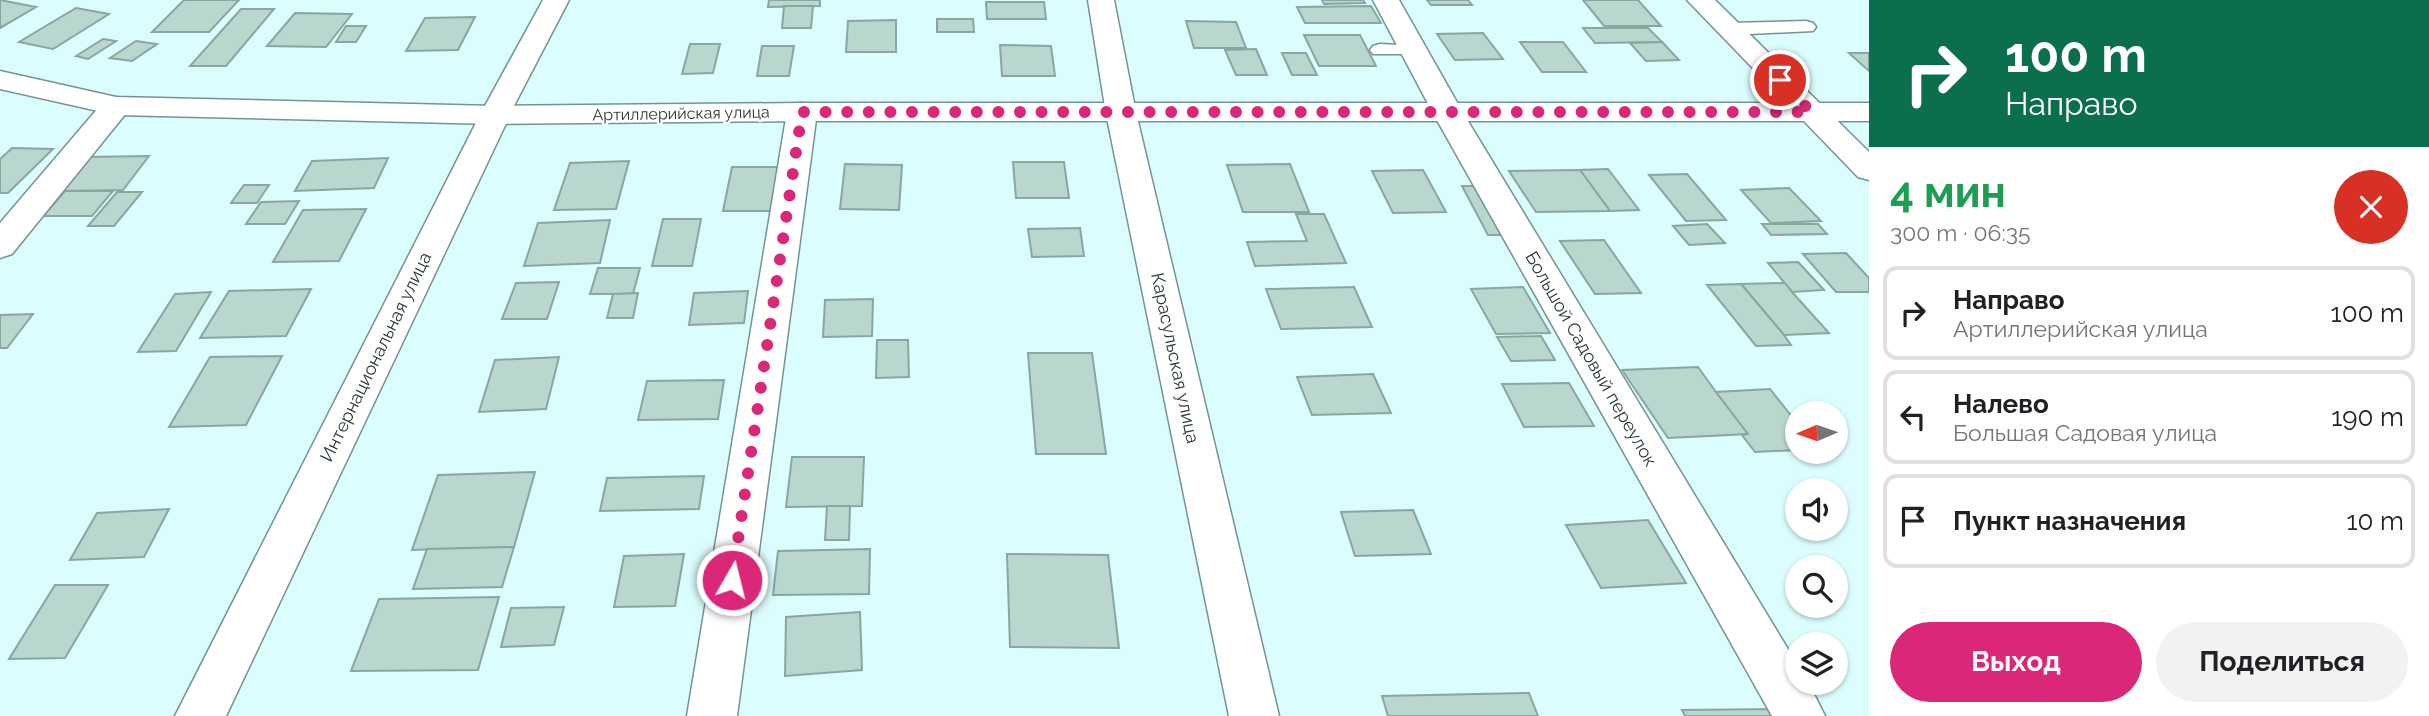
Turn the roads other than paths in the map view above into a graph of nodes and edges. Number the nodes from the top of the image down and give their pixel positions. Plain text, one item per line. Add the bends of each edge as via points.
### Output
1 (556, 0) edge
2 (1101, 0) edge
3 (1386, 0) edge
4 (1700, 0) edge
5 (1806, 27) dead end
6 (1729, 29) junction
7 (1380, 50) dead end
8 (1413, 50) junction
9 (0, 80) edge
10 (117, 106) junction
11 (802, 112) junction
12 (1811, 112) junction
13 (1869, 112) edge
14 (1121, 113) junction
15 (1448, 113) junction
16 (495, 116) junction
17 (1869, 170) edge
18 (0, 246) edge
19 (200, 716) edge
20 (712, 716) edge
21 (1254, 716) edge
22 (1800, 716) edge

1 - 16 street, Интернациональная улица
2 - 14 street, Карасульская улица
3 - 8 street, Большой Садовый переулок
4 - 6 street
5 - 6 lane
6 - 12 street
7 - 8 lane
8 - 15 street, Большой Садовый переулок
9 - 10 street, Артиллерийская улица
10 - 16 street, Артиллерийская улица
10 - 18 street
11 - 14 street, Артиллерийская улица
11 - 16 street, Артиллерийская улица
11 - 20 street
12 - 13 street, Артиллерийская улица
12 - 15 street, Артиллерийская улица
12 - 17 street
14 - 15 street, Артиллерийская улица
14 - 21 street, Карасульская улица
15 - 22 street, Большой Садовый переулок
16 - 19 street, Интернациональная улица

